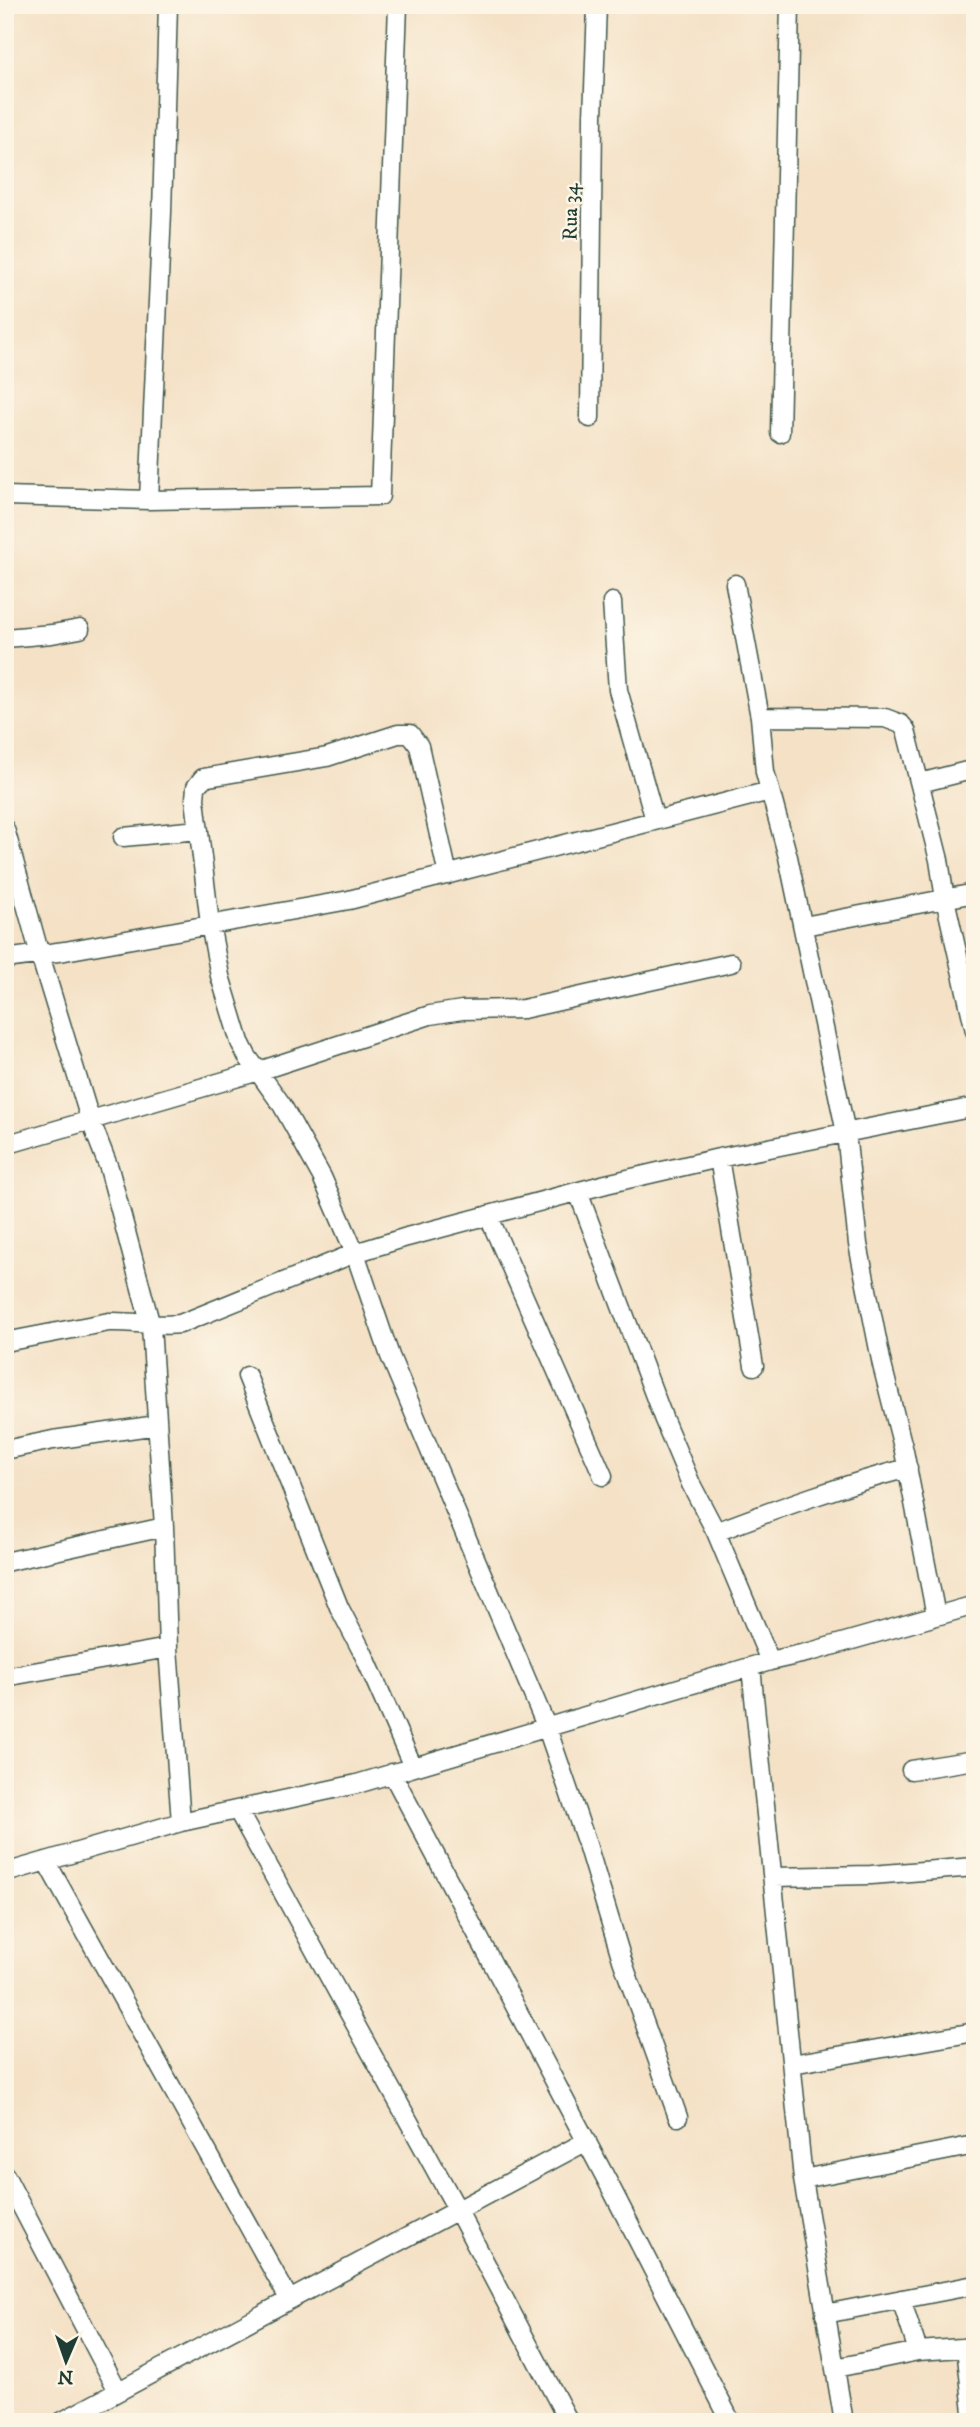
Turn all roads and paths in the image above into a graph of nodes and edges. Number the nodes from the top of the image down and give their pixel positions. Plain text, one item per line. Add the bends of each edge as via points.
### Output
1 (168, 5) edge
2 (398, 5) edge
3 (597, 5) edge
4 (790, 5) edge
5 (590, 418) dead end
6 (780, 433) dead end
7 (5, 496) edge
8 (149, 500) junction
9 (735, 584) dead end
10 (612, 602) dead end
11 (80, 629) dead end
12 (5, 638) edge
13 (760, 717) junction
14 (975, 769) edge
15 (920, 783) junction
16 (770, 791) junction
17 (655, 820) junction
18 (5, 829) edge
19 (199, 830) junction
20 (122, 837) dead end
21 (448, 875) junction
22 (975, 894) edge
23 (945, 899) junction
24 (210, 924) junction
25 (804, 926) junction
26 (40, 955) junction
27 (5, 959) edge
28 (731, 963) dead end
29 (968, 971) edge
30 (975, 1031) edge
31 (258, 1071) junction
32 (975, 1107) edge
33 (90, 1119) junction
34 (846, 1133) junction
35 (5, 1145) edge
36 (719, 1158) junction
37 (578, 1192) junction
38 (488, 1215) junction
39 (355, 1253) junction
40 (151, 1325) junction
41 (5, 1342) edge
42 (754, 1366) dead end
43 (247, 1376) dead end
44 (157, 1425) junction
45 (5, 1450) edge
46 (908, 1468) junction
47 (603, 1476) dead end
48 (164, 1527) junction
49 (716, 1532) junction
50 (5, 1562) edge
51 (975, 1605) edge
52 (936, 1616) junction
53 (168, 1648) junction
54 (770, 1661) junction
55 (751, 1667) junction
56 (5, 1677) edge
57 (547, 1728) junction
58 (975, 1760) edge
59 (413, 1767) junction
60 (911, 1770) dead end
61 (392, 1773) junction
62 (238, 1811) junction
63 (181, 1822) junction
64 (46, 1861) junction
65 (975, 1867) edge
66 (5, 1873) edge
67 (773, 1877) junction
68 (975, 2032) edge
69 (792, 2064) junction
70 (678, 2117) dead end
71 (587, 2141) junction
72 (975, 2145) edge
73 (5, 2175) edge
74 (803, 2179) junction
75 (457, 2209) junction
76 (975, 2285) edge
77 (289, 2299) junction
78 (901, 2299) junction
79 (825, 2314) junction
80 (970, 2347) edge
81 (918, 2351) junction
82 (836, 2368) junction
83 (118, 2391) junction
84 (61, 2422) edge
85 (569, 2422) edge
86 (731, 2422) edge
87 (844, 2422) edge
88 (974, 2422) edge

1 - 8 street
2 - 8 street via 380,496
3 - 5 street, Rua 34
4 - 6 street
7 - 8 street
9 - 13 street
10 - 17 street via 618,690
11 - 12 street
13 - 15 street via 893,720 906,730
13 - 16 street
14 - 15 street
15 - 23 street
16 - 17 street
16 - 25 street
17 - 21 street
18 - 26 street
19 - 20 street
19 - 21 street via 195,799 200,780 327,757 406,733 419,746
19 - 24 street
21 - 24 street via 349,900
22 - 23 street
23 - 25 street
23 - 29 street
24 - 26 street
24 - 31 street via 240,1042
25 - 34 street
26 - 27 street
26 - 33 street
28 - 31 street via 523,1009 430,1015
29 - 30 street
31 - 33 street
31 - 39 street via 322,1177
32 - 34 street
33 - 35 street
33 - 40 street via 109,1168
34 - 36 street
34 - 46 street via 858,1244
36 - 37 street
36 - 42 street
37 - 38 street
37 - 49 street via 664,1420
38 - 39 street
38 - 47 street
39 - 40 street via 191,1320
39 - 57 street via 390,1356
40 - 41 street via 109,1322
40 - 44 street
43 - 59 street via 338,1607
44 - 45 street
44 - 48 street
46 - 49 street via 852,1482
46 - 52 street
48 - 50 street
48 - 53 street
49 - 54 street
51 - 52 street
52 - 54 street
53 - 56 street
53 - 63 street
54 - 55 street
55 - 57 street
55 - 67 street
57 - 59 street
57 - 70 street
58 - 60 street
59 - 61 street
61 - 62 street
61 - 71 street
62 - 63 street
62 - 75 street
63 - 64 street
64 - 66 street
64 - 77 street
65 - 67 street
67 - 69 street
68 - 69 street
69 - 74 street
71 - 75 street
71 - 86 street
72 - 74 street
73 - 83 street
74 - 79 street
75 - 77 street
75 - 85 street
76 - 78 street
77 - 83 street
78 - 79 street
78 - 81 street
79 - 82 street
80 - 81 street
80 - 88 street
81 - 82 street
82 - 87 street
83 - 84 street

